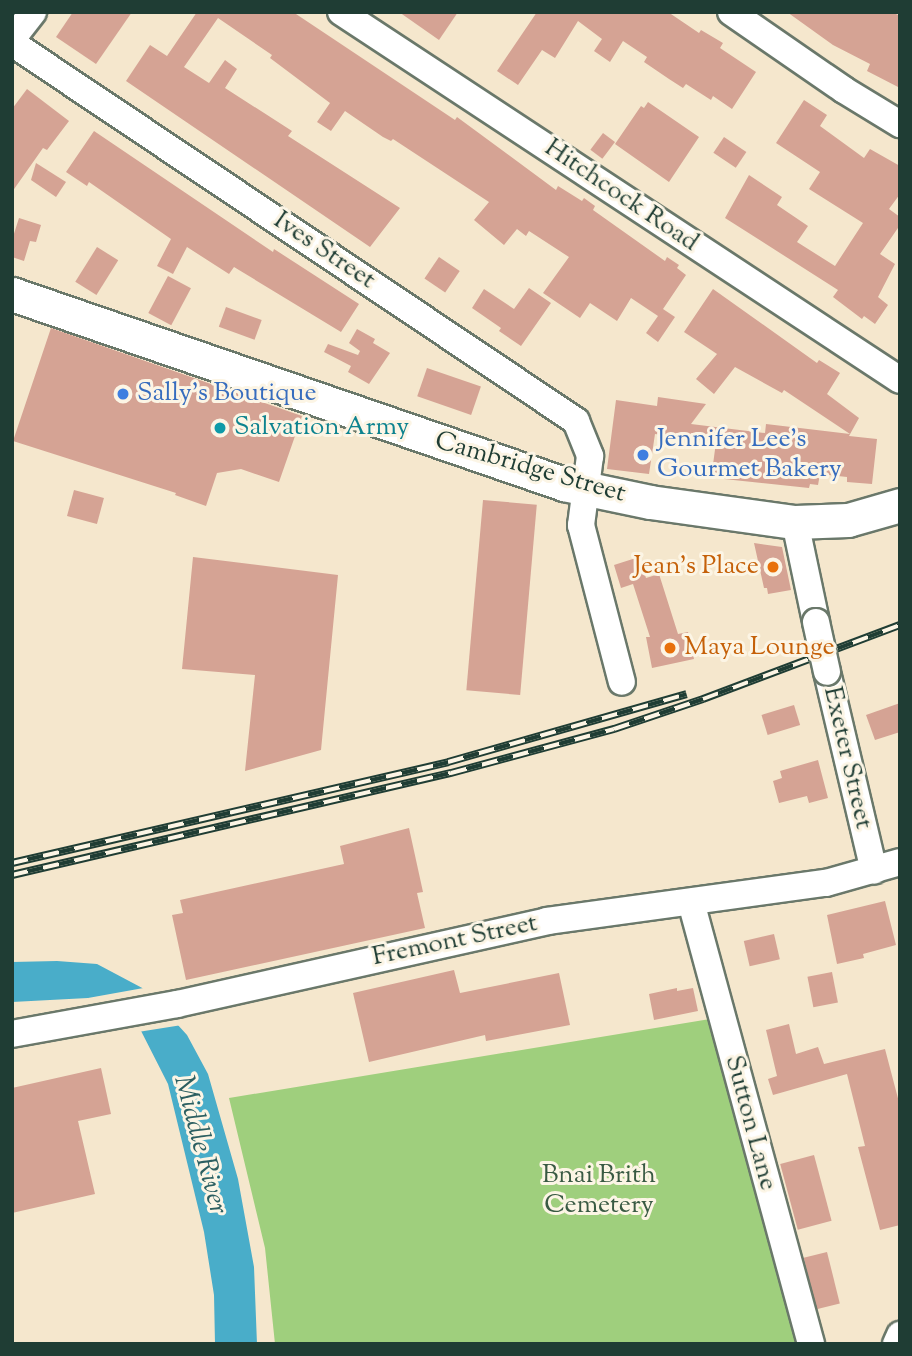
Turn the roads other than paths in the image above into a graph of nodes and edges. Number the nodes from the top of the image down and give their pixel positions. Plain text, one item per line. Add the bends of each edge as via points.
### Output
1 (33, 12) edge
2 (341, 12) edge
3 (731, 12) edge
4 (12, 41) edge
5 (900, 124) edge
6 (12, 294) edge
7 (900, 380) edge
8 (587, 489) junction
9 (900, 505) edge
10 (794, 522) junction
11 (622, 682) dead end
12 (900, 862) edge
13 (874, 871) junction
14 (691, 902) junction
15 (12, 1034) edge
16 (900, 1335) edge
17 (811, 1344) edge
18 (896, 1344) edge

1 - 4 street
2 - 7 street, Hitchcock Road
3 - 5 street
4 - 8 street, Ives Street via 557,406 576,421 585,438 590,456
6 - 8 main road, Cambridge Street
8 - 10 main road, Cambridge Street
8 - 11 street, Ives Street via 581,525
9 - 10 main road, Cambridge Street via 848,520
10 - 13 street, Exeter Street, bridge
12 - 13 street, Fremont Street
13 - 14 street, Fremont Street via 826,883
14 - 15 street, Fremont Street via 547,921 177,1004
14 - 17 street, Sutton Lane
16 - 18 street

